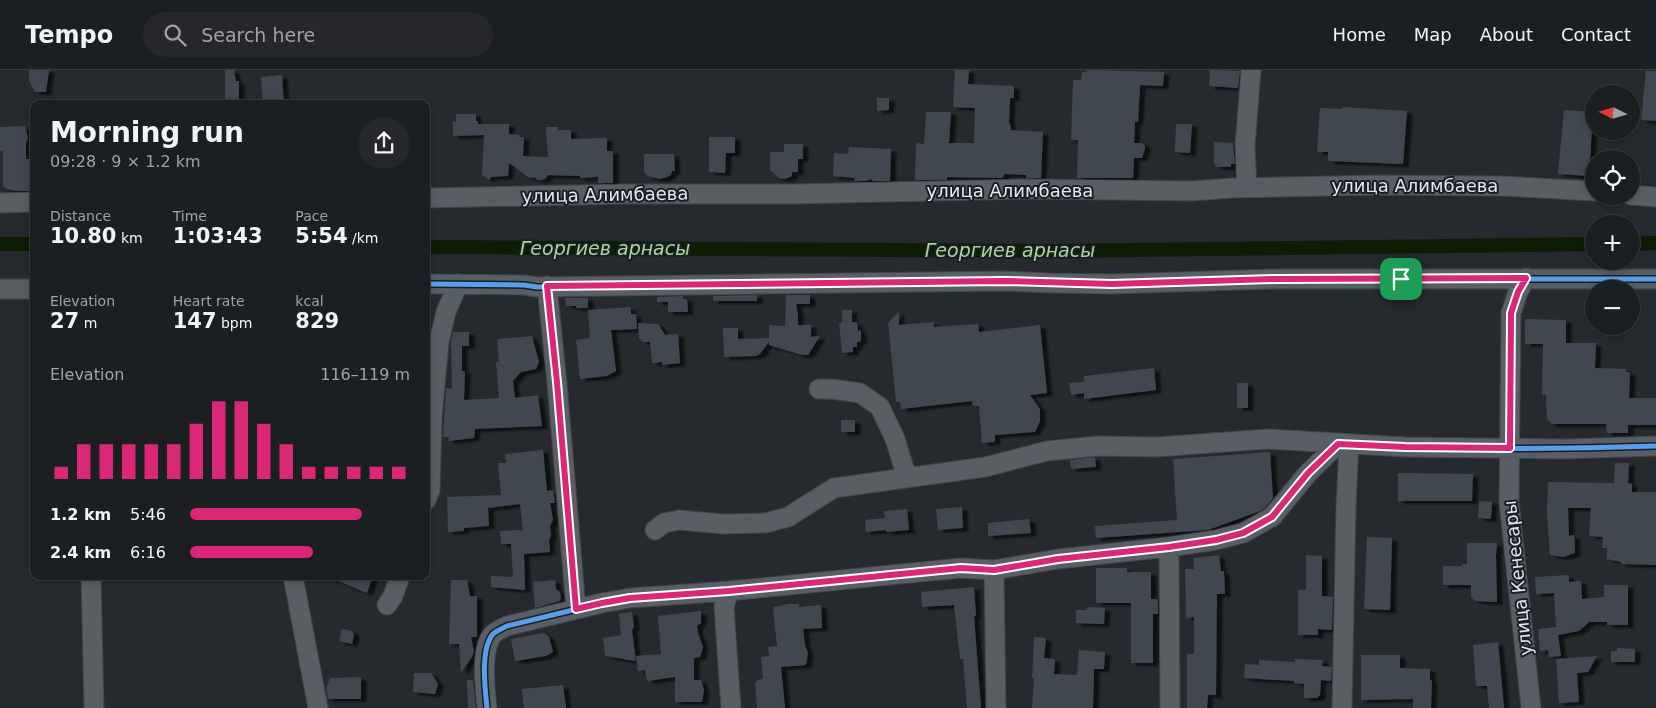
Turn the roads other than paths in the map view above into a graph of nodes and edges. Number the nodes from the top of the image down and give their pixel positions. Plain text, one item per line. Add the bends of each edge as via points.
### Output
1 (1251, 70) edge
2 (1247, 188) junction
3 (1585, 191) edge
4 (1640, 196) edge
5 (430, 198) edge
6 (1656, 198) edge
7 (30, 202) edge
8 (0, 203) edge
9 (1526, 278) junction
10 (1656, 279) edge
11 (430, 284) edge
12 (458, 284) junction
13 (547, 286) junction
14 (0, 289) edge
15 (30, 289) edge
16 (819, 389) dead end
17 (1344, 444) junction
18 (1656, 446) edge
19 (1510, 448) junction
20 (907, 478) junction
21 (430, 490) edge
22 (655, 530) dead end
23 (1169, 547) junction
24 (994, 570) junction
25 (91, 580) edge
26 (294, 580) edge
27 (399, 580) edge
28 (729, 591) junction
29 (386, 605) dead end
30 (576, 609) junction
31 (94, 708) edge
32 (318, 708) edge
33 (487, 708) edge
34 (731, 708) edge
35 (996, 708) edge
36 (1170, 708) edge
37 (1342, 708) edge
38 (1531, 708) edge

1 - 2 street
2 - 3 street, улица Алимбаева via 1379,185
2 - 5 street, улица Алимбаева
4 - 6 street
7 - 8 street
9 - 10 street
9 - 13 street via 1112,284 995,281
9 - 19 street, улица Кенесары via 1511,313
11 - 12 street
12 - 13 street
12 - 21 street via 438,342
13 - 30 street
14 - 15 street
16 - 20 street via 860,393 880,407 895,439
17 - 19 street
17 - 20 street via 1268,439 1156,447 1097,446 1047,451 985,467
17 - 23 street via 1308,473 1272,517 1243,533
17 - 37 street
18 - 19 street
19 - 38 street, улица Кенесары via 1509,502
20 - 22 street via 834,488 788,518 765,523 679,520 664,523
23 - 24 street via 1058,559
23 - 36 street
24 - 28 street via 961,568
24 - 35 street
25 - 31 street
26 - 32 street
27 - 29 street
28 - 30 street via 630,598
28 - 34 street via 724,607
30 - 33 street via 507,626 494,633 486,655

